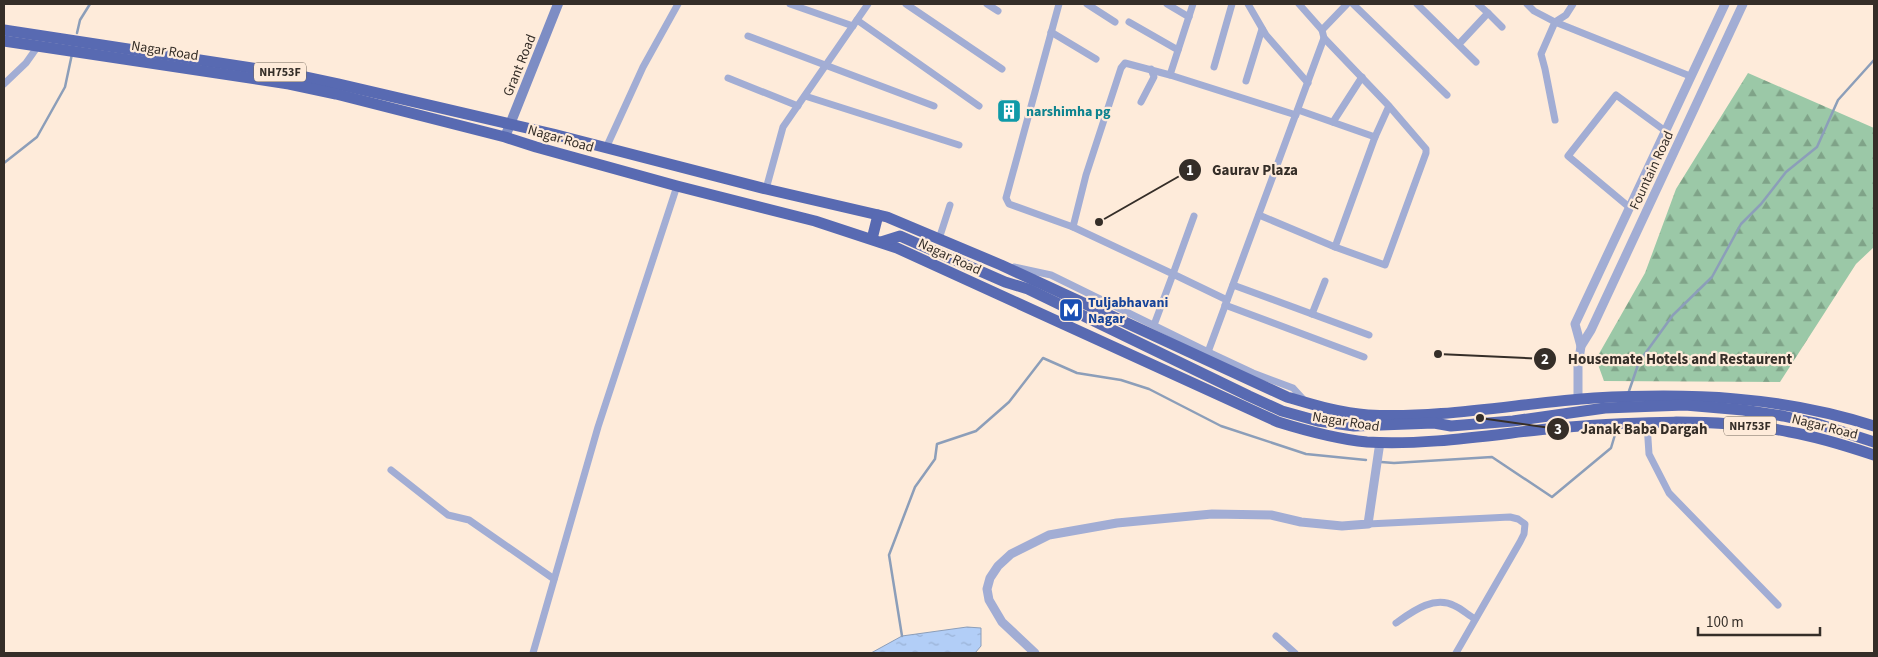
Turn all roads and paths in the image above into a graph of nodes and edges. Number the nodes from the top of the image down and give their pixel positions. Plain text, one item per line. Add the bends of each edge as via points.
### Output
1 (558, 4) edge
2 (678, 4) edge
3 (790, 4) edge
4 (868, 4) edge
5 (906, 4) edge
6 (987, 4) edge
7 (1059, 4) edge
8 (1087, 4) edge
9 (1167, 4) edge
10 (1193, 4) edge
11 (1232, 4) edge
12 (1248, 4) edge
13 (1299, 4) edge
14 (1347, 4) edge
15 (1353, 4) edge
16 (1417, 4) edge
17 (1478, 4) edge
18 (1527, 4) edge
19 (1573, 4) edge
20 (1725, 4) edge
21 (1743, 4) edge
22 (998, 11) dead end
23 (1488, 12) junction
24 (1189, 17) junction
25 (1115, 22) dead end
26 (1129, 22) dead end
27 (1555, 22) junction
28 (855, 23) junction
29 (1502, 27) dead end
30 (1262, 29) junction
31 (4, 30) edge
32 (1051, 32) junction
33 (1323, 34) junction
34 (748, 36) dead end
35 (4, 41) edge
36 (1459, 44) junction
37 (38, 46) junction
38 (1178, 50) junction
39 (1096, 59) dead end
40 (1476, 62) dead end
41 (826, 66) junction
42 (1214, 67) dead end
43 (1002, 69) dead end
44 (1151, 70) junction
45 (1170, 74) junction
46 (1690, 76) junction
47 (1362, 77) junction
48 (728, 78) dead end
49 (1246, 81) dead end
50 (1308, 83) junction
51 (4, 84) edge
52 (1447, 95) dead end
53 (805, 96) junction
54 (1141, 102) dead end
55 (798, 106) junction
56 (934, 106) dead end
57 (980, 106) dead end
58 (1389, 106) junction
59 (1297, 112) junction
60 (1555, 120) dead end
61 (1669, 121) junction
62 (1333, 122) junction
63 (509, 125) junction
64 (1685, 129) junction
65 (1664, 130) junction
66 (505, 137) junction
67 (1375, 137) junction
68 (958, 145) dead end
69 (606, 148) junction
70 (677, 186) junction
71 (766, 189) junction
72 (950, 205) dead end
73 (1629, 207) junction
74 (878, 215) junction
75 (1259, 215) junction
76 (1194, 216) dead end
77 (1073, 227) junction
78 (938, 239) junction
79 (877, 240) junction
80 (1334, 247) junction
81 (1001, 265) junction
82 (1173, 274) junction
83 (1325, 281) dead end
84 (1233, 285) junction
85 (1226, 303) junction
86 (1312, 314) junction
87 (1154, 325) junction
88 (1369, 335) dead end
89 (1581, 346) junction
90 (1208, 352) junction
91 (1364, 357) dead end
92 (1578, 400) junction
93 (1625, 402) junction
94 (1307, 403) junction
95 (1580, 412) junction
96 (1647, 424) junction
97 (1874, 426) edge
98 (1555, 428) junction
99 (1380, 442) junction
100 (1874, 442) edge
101 (1874, 455) edge
102 (390, 470) dead end
103 (1368, 524) junction
104 (554, 579) junction
105 (1778, 605) dead end
106 (1475, 619) junction
107 (1396, 622) dead end
108 (1276, 636) dead end
109 (533, 653) edge
110 (1035, 653) edge
111 (1295, 653) edge
112 (1456, 653) edge

1 - 63 main road, Grant Road
2 - 69 street via 643,67
3 - 28 street
4 - 28 street
5 - 43 street
6 - 22 street
7 - 32 street
8 - 25 street
9 - 24 street
10 - 24 street
11 - 42 street
12 - 30 street
13 - 33 street
14 - 33 street
15 - 52 street
16 - 36 street
17 - 23 street
18 - 27 street
19 - 27 street
20 - 46 street, Fountain Road
21 - 64 street, Fountain Road
23 - 29 street
23 - 36 street
24 - 38 street
26 - 38 street
27 - 46 street
27 - 60 street via 1541,54
28 - 41 street
28 - 57 street
30 - 49 street
30 - 50 street
31 - 63 highway, Nagar Road / NH753F via 290,74
32 - 39 street
32 - 77 street via 1006,198 1009,204
33 - 47 street
33 - 50 street
34 - 41 street
35 - 37 highway, Nagar Road / NH753F
36 - 40 street
37 - 51 street
37 - 66 highway, Nagar Road / NH753F via 289,84
38 - 45 street
41 - 53 street
41 - 56 street
44 - 45 street
44 - 54 street via 1154,77
44 - 77 street via 1128,63 1121,68 1086,175
45 - 59 street
46 - 61 street, Fountain Road
47 - 58 street
47 - 62 street
48 - 55 street
50 - 59 street
53 - 55 street
53 - 68 street
55 - 71 street via 783,127
58 - 67 street
58 - 80 street via 1424,146 1426,153 1385,265
59 - 62 street
59 - 75 street
61 - 64 street
61 - 65 street, Fountain Road
62 - 67 street
63 - 66 main road, Grant Road
63 - 69 highway, Nagar Road / NH753F
64 - 89 street, Fountain Road
65 - 73 street, Fountain Road
65 - 73 street via 1616,95 1568,156
66 - 70 highway, Nagar Road / NH753F
67 - 80 street
69 - 71 highway, Nagar Road / NH753F
70 - 79 highway, Nagar Road / NH753F
70 - 104 street via 598,427
71 - 74 highway, Nagar Road / NH753F
72 - 78 street
73 - 89 street, Fountain Road via 1575,324
74 - 78 highway, Nagar Road / NH753F
74 - 79 highway
75 - 80 street
75 - 84 street
76 - 82 street
77 - 82 street
78 - 81 highway, Nagar Road / NH753F
79 - 95 highway via 900,236 1028,289 1282,411 1318,421 1354,426 1434,423 1451,426
79 - 99 highway, Nagar Road / NH753F via 1278,422 1324,436
81 - 87 street via 1051,275
81 - 94 highway, Nagar Road / NH753F via 1287,397
82 - 85 street
82 - 87 street
83 - 86 street
84 - 85 street
84 - 86 street
85 - 90 street
85 - 91 street
86 - 88 street
87 - 90 street
89 - 92 street, Fountain Road
90 - 94 street via 1293,388
92 - 93 highway, Nagar Road / NH753F
92 - 94 highway, Nagar Road / NH753F via 1407,415 1368,415
93 - 95 highway
93 - 97 highway, Nagar Road / NH753F via 1696,396 1747,399 1794,405
93 - 100 highway via 1783,416
95 - 98 highway
96 - 98 highway, Nagar Road / NH753F
96 - 101 highway, Nagar Road / NH753F via 1696,422 1789,431
96 - 105 street via 1649,454 1670,493
98 - 99 highway, Nagar Road / NH753F
99 - 103 street
102 - 104 street via 448,515 469,520
103 - 106 street via 1510,517 1525,524 1520,542
103 - 110 street via 1342,526 1270,515 1212,514 1117,522 1050,535 1011,554 994,572 987,589 988,600 1002,622
104 - 109 street
106 - 107 street via 1453,605 1442,603 1417,608
106 - 112 street
108 - 111 street

